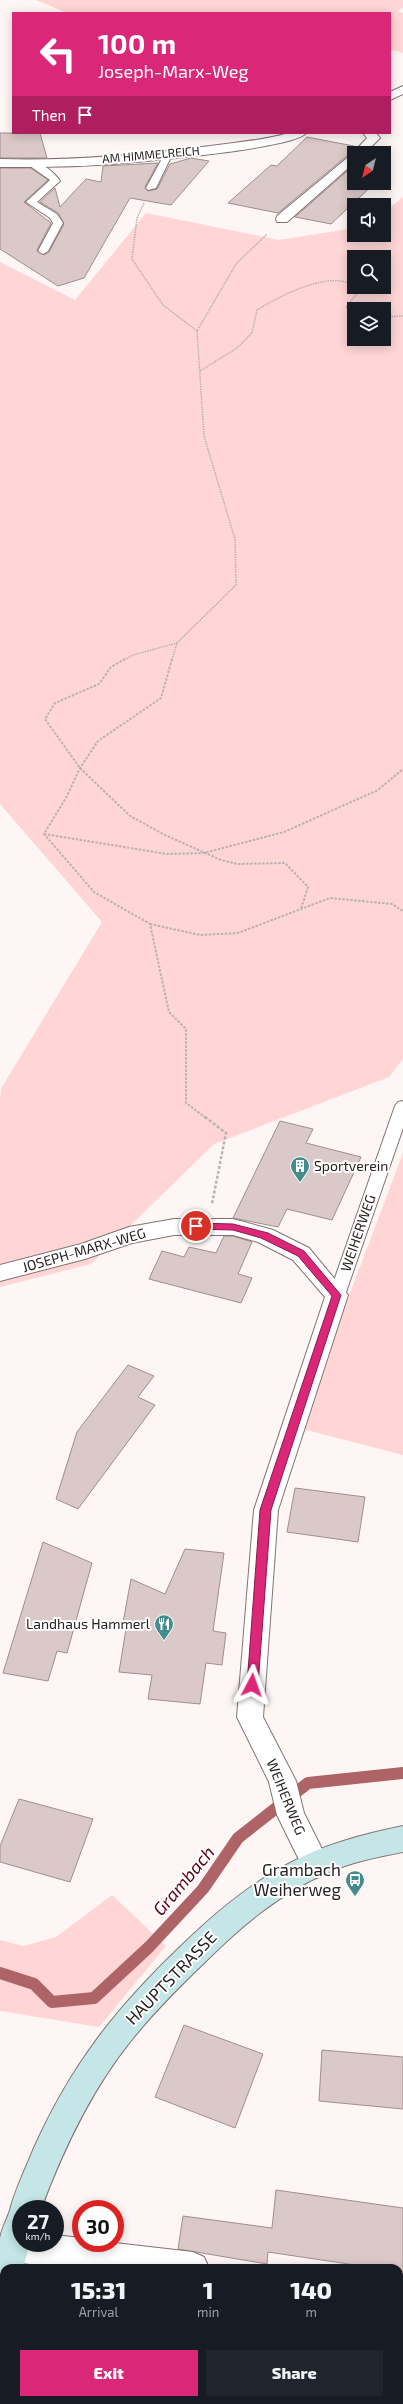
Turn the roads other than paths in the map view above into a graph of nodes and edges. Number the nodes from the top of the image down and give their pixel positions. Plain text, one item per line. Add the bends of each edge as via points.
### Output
1 (403, 90) edge
2 (391, 96) edge
3 (296, 134) edge
4 (370, 134) edge
5 (365, 146) edge
6 (168, 155) junction
7 (0, 163) edge
8 (347, 163) edge
9 (33, 164) junction
10 (151, 188) road end
11 (282, 219) road end
12 (43, 251) dead end
13 (403, 1106) edge
14 (0, 1273) edge
15 (337, 1295) junction
16 (403, 1839) edge
17 (316, 1864) junction
18 (29, 2200) edge
19 (10, 2245) edge
20 (162, 2264) edge

1 - 2 street
3 - 6 street, AM HIMMELREICH via 262,143
4 - 5 street via 374,138
6 - 9 street, AM HIMMELREICH
6 - 10 lane
7 - 9 street, AM HIMMELREICH
8 - 11 street
9 - 12 lane via 52,176 55,181 31,202 54,216 58,223
13 - 15 lane, WEIHERWEG
14 - 15 street, JOSEPH-MARX-WEG via 85,1251 130,1235 174,1227 233,1227 264,1236 301,1254
15 - 17 street, WEIHERWEG via 266,1510 250,1717 282,1781 291,1815
16 - 17 main road, HAUPTSTRASSE
17 - 18 main road, HAUPTSTRASSE via 281,1883 224,1924 141,2006 108,2046 88,2078 52,2146
19 - 20 street

